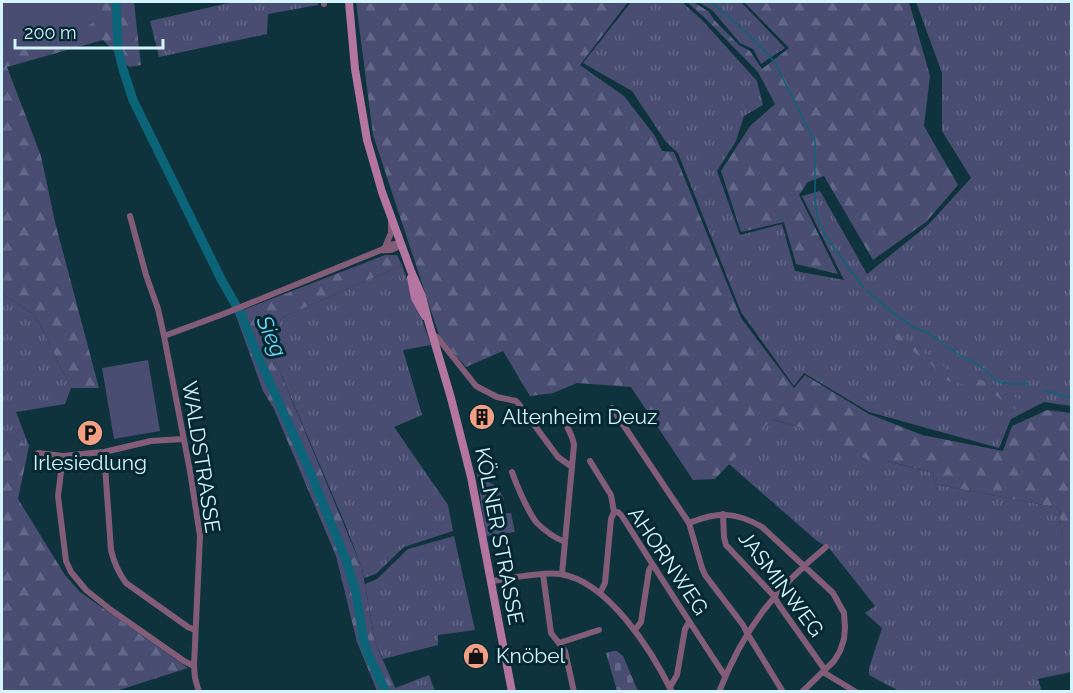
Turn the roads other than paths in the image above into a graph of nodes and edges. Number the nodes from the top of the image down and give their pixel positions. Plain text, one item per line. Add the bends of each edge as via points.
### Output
1 (349, 2) edge
2 (390, 214) junction
3 (130, 216) dead end
4 (401, 244) junction
5 (384, 248) junction
6 (432, 334) junction
7 (164, 336) junction
8 (612, 408) dead end
9 (565, 420) dead end
10 (183, 439) junction
11 (104, 452) junction
12 (38, 453) dead end
13 (63, 456) junction
14 (590, 461) dead end
15 (572, 467) junction
16 (512, 472) dead end
17 (614, 512) junction
18 (723, 514) junction
19 (689, 523) junction
20 (565, 542) junction
21 (826, 547) dead end
22 (652, 565) junction
23 (804, 566) junction
24 (543, 574) junction
25 (561, 574) junction
26 (490, 581) junction
27 (600, 593) junction
28 (774, 596) junction
29 (689, 622) junction
30 (195, 630) junction
31 (599, 630) dead end
32 (635, 630) junction
33 (747, 633) junction
34 (559, 643) junction
35 (194, 666) junction
36 (824, 671) junction
37 (725, 676) junction
38 (671, 689) edge
39 (199, 692) edge
40 (512, 692) edge
41 (574, 692) edge
42 (719, 692) edge
43 (783, 692) edge
44 (802, 692) edge
45 (856, 692) edge

1 - 2 main road, KÖLNER STRASSE via 366,140
2 - 4 main road, KÖLNER STRASSE
2 - 5 street via 391,233
3 - 7 street, WALDSTRASSE
4 - 5 street via 389,251
4 - 6 main road, KÖLNER STRASSE via 415,298
5 - 7 street
6 - 15 street via 476,386 516,401 558,457
6 - 26 main road, KÖLNER STRASSE via 466,456
7 - 10 street, WALDSTRASSE
8 - 19 street
9 - 15 street via 574,439
10 - 11 street via 151,441
10 - 30 street, WALDSTRASSE via 200,536
11 - 13 street
11 - 30 street via 111,550 119,574 126,583
12 - 13 street
13 - 35 street via 58,496 70,572 111,609
14 - 17 street, AHORNWEG via 610,495
15 - 20 street
16 - 20 street via 534,520
17 - 22 street, AHORNWEG via 622,516
17 - 27 street via 605,583
18 - 19 street
18 - 23 street via 762,527
18 - 28 street, JASMINWEG via 726,545
19 - 33 street via 705,575
20 - 25 street
21 - 23 street
22 - 29 street, AHORNWEG
22 - 32 street via 641,622
23 - 28 street
23 - 36 street via 833,593 843,613 844,639 834,661
24 - 25 street
24 - 26 street
24 - 34 street via 551,633
25 - 27 street
26 - 40 main road, KÖLNER STRASSE
27 - 32 street
28 - 33 street
28 - 36 street, JASMINWEG
29 - 37 street, AHORNWEG
29 - 38 street
30 - 35 street, WALDSTRASSE
31 - 34 street
32 - 38 street
33 - 37 street
33 - 43 street
34 - 41 street via 565,651
35 - 39 street, WALDSTRASSE
36 - 44 street
36 - 45 street
37 - 42 street

